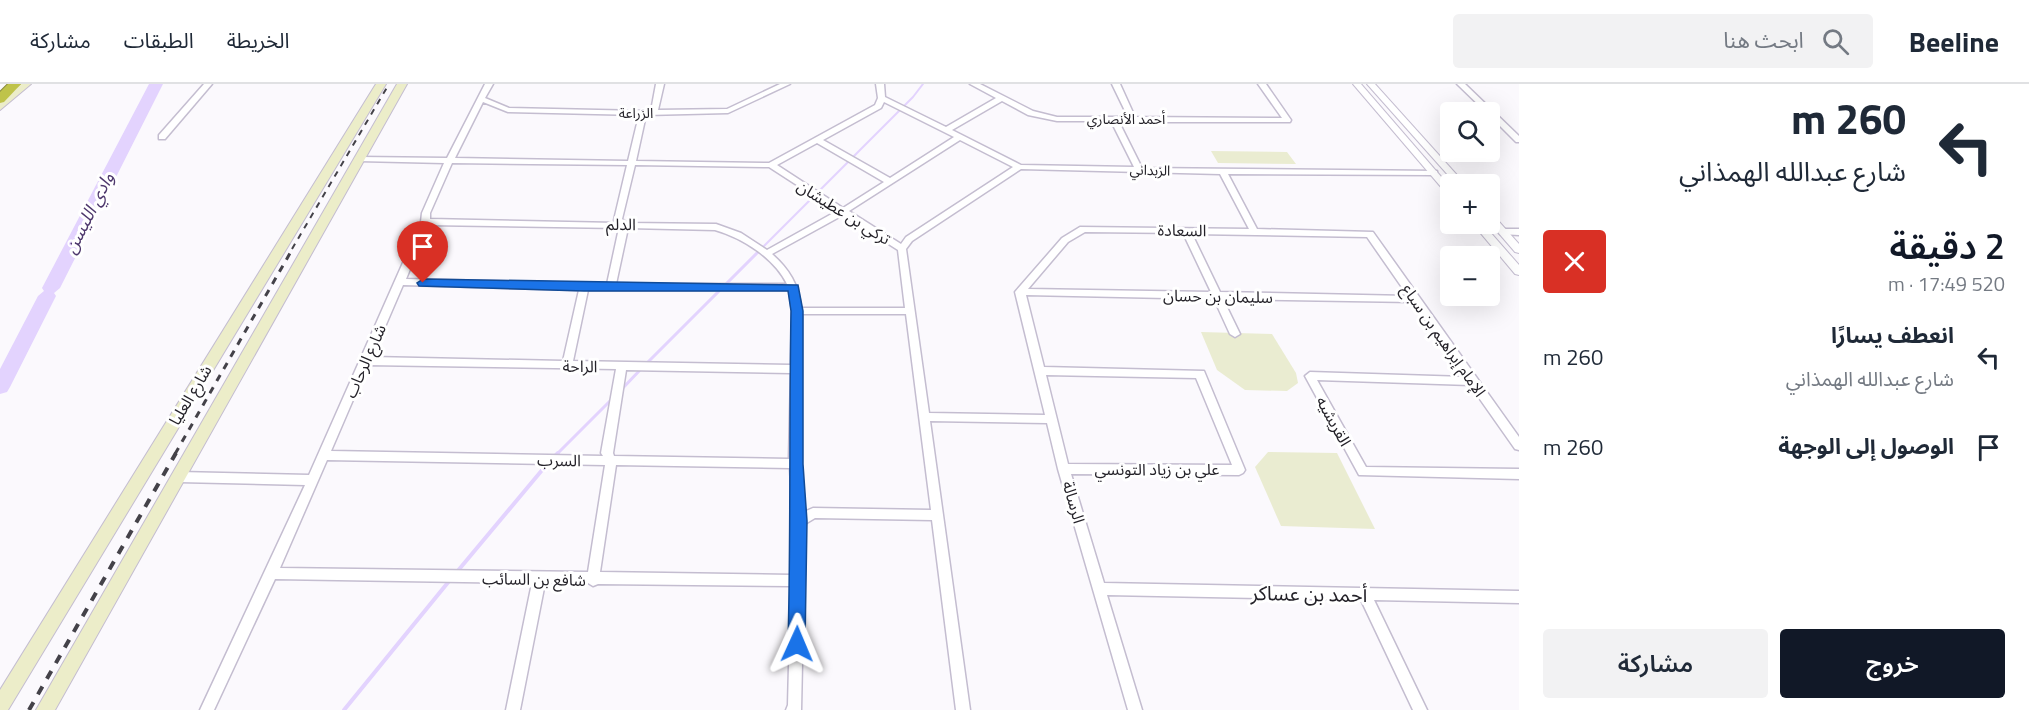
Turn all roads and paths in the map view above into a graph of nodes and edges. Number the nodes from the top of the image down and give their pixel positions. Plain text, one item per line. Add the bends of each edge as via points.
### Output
1 (15, 84) edge
2 (26, 84) edge
3 (208, 84) edge
4 (381, 84) edge
5 (402, 84) edge
6 (489, 84) edge
7 (660, 84) edge
8 (763, 84) edge
9 (786, 84) edge
10 (880, 84) edge
11 (974, 84) edge
12 (1116, 84) edge
13 (1262, 84) edge
14 (1357, 84) edge
15 (1371, 84) edge
16 (1461, 84) edge
17 (776, 90) junction
18 (882, 98) junction
19 (0, 99) edge
20 (482, 99) junction
21 (999, 99) junction
22 (0, 107) edge
23 (643, 113) junction
24 (654, 113) junction
25 (1114, 118) junction
26 (1132, 118) junction
27 (945, 130) junction
28 (162, 136) dead end
29 (959, 138) junction
30 (818, 140) junction
31 (1519, 141) edge
32 (359, 159) junction
33 (449, 161) junction
34 (631, 163) junction
35 (771, 165) junction
36 (1019, 167) junction
37 (1139, 169) junction
38 (1223, 172) junction
39 (1434, 173) junction
40 (1452, 174) edge
41 (1440, 180) edge
42 (889, 181) junction
43 (842, 212) junction
44 (425, 222) junction
45 (624, 225) junction
46 (1500, 229) edge
47 (1186, 230) junction
48 (1254, 231) junction
49 (1503, 232) junction
50 (1519, 232) edge
51 (1370, 234) joint
52 (1487, 234) edge
53 (902, 249) junction
54 (1519, 250) edge
55 (766, 254) junction
56 (1519, 272) edge
57 (400, 282) junction
58 (584, 287) junction
59 (611, 287) junction
60 (793, 287) junction
61 (1020, 292) junction
62 (1216, 296) junction
63 (1416, 299) junction
64 (797, 311) junction
65 (910, 311) junction
66 (1235, 334) dead end
67 (365, 361) junction
68 (567, 366) junction
69 (622, 366) junction
70 (796, 369) junction
71 (1040, 370) junction
72 (1473, 381) junction
73 (925, 417) junction
74 (1051, 420) junction
75 (1519, 446) edge
76 (323, 455) junction
77 (611, 461) junction
78 (795, 464) junction
79 (1064, 469) junction
80 (1519, 474) edge
81 (179, 477) junction
82 (311, 480) junction
83 (938, 515) junction
84 (799, 521) junction
85 (271, 573) junction
86 (539, 579) junction
87 (593, 580) junction
88 (798, 581) junction
89 (1100, 589) junction
90 (1366, 596) junction
91 (1519, 597) edge
92 (0, 706) edge
93 (794, 709) edge
94 (45, 710) edge
95 (207, 710) edge
96 (513, 710) edge
97 (963, 710) edge
98 (1135, 710) edge
99 (1420, 710) edge

1 - 19 highway
2 - 22 main road
3 - 28 street
4 - 92 main road, شارع العليا
5 - 32 main road, شارع العليا
6 - 20 street, شارع الرحاب
7 - 24 street
8 - 17 street
9 - 17 street, الزراعة
10 - 18 street
11 - 21 street, أحمد الأنصاري
12 - 26 street
13 - 26 street, أحمد الأنصاري via 1287,120
14 - 39 street
15 - 40 street
16 - 31 street
17 - 24 street, الزراعة via 728,111
18 - 27 street, الزبداني
18 - 30 street via 878,106
20 - 23 street, الزراعة via 508,110
20 - 33 street, شارع الرحاب
21 - 25 street, أحمد الأنصاري via 1042,117
21 - 27 street
23 - 24 street, الزراعة
23 - 34 street
25 - 26 street, أحمد الأنصاري
25 - 37 street
27 - 29 street, الزبداني
29 - 36 street, الزبداني
29 - 42 street
30 - 35 street
30 - 42 street
32 - 33 street
32 - 81 main road, شارع العليا
33 - 34 street
33 - 44 street, شارع الرحاب
34 - 35 street
34 - 45 street via 618,220
35 - 43 street, تركي بن عطيشان
36 - 37 street, الزبداني
36 - 53 street via 909,239
37 - 38 street, الزبداني
38 - 39 street, الزبداني
38 - 48 street
39 - 41 street
42 - 43 street
43 - 53 street, تركي بن عطيشان
43 - 55 street
44 - 45 street, الدلم
44 - 57 street, شارع الرحاب
45 - 55 street, الدلم via 716,227 731,231
45 - 59 street
46 - 49 street
47 - 48 street, السعادة
47 - 61 street, السعادة via 1083,229 1065,240
47 - 62 street
48 - 51 street, السعادة
49 - 50 street
49 - 54 street
51 - 63 street, الإمام إبراهيم بن سباع
52 - 56 street
53 - 65 street, تركي بن عطيشان
55 - 60 street, الدلم via 783,269
57 - 58 street
57 - 67 street, شارع الرحاب
58 - 59 street
58 - 68 street
59 - 60 street
60 - 64 street
61 - 62 street, سليمان بن حسان
61 - 71 street, الرسالة
62 - 63 street, سليمان بن حسان
62 - 66 street
63 - 72 street, الإمام إبراهيم بن سباع
64 - 65 street
64 - 70 street
65 - 73 street, تركي بن عطيشان
67 - 68 street, الراحة
67 - 76 street, شارع الرحاب
68 - 69 street, الراحة
69 - 70 street, الراحة
69 - 77 street via 608,453
70 - 78 street
71 - 74 street, الرسالة
71 - 79 street, علي بن زياد التونسي via 1200,374 1239,470
72 - 75 street, الإمام إبراهيم بن سباع
72 - 80 street, القريشيه via 1310,376 1363,472
73 - 74 street
73 - 83 street, تركي بن عطيشان
74 - 79 street, الرسالة
76 - 77 street, السرب
76 - 82 street, شارع الرحاب
77 - 78 street, السرب
77 - 87 street
78 - 84 street
79 - 89 street, الرسالة
81 - 82 street
81 - 94 main road, شارع العليا
82 - 85 street, شارع الرحاب
83 - 84 street via 813,513
83 - 97 street, تركي بن عطيشان
84 - 88 street
85 - 86 street, شافع بن السائب
85 - 95 street, شارع الرحاب
86 - 87 street, شافع بن السائب
86 - 96 street
87 - 88 street, شافع بن السائب
88 - 93 street
89 - 90 street, أحمد بن عساكر
89 - 98 street, الرسالة
90 - 91 street, أحمد بن عساكر
90 - 99 street

